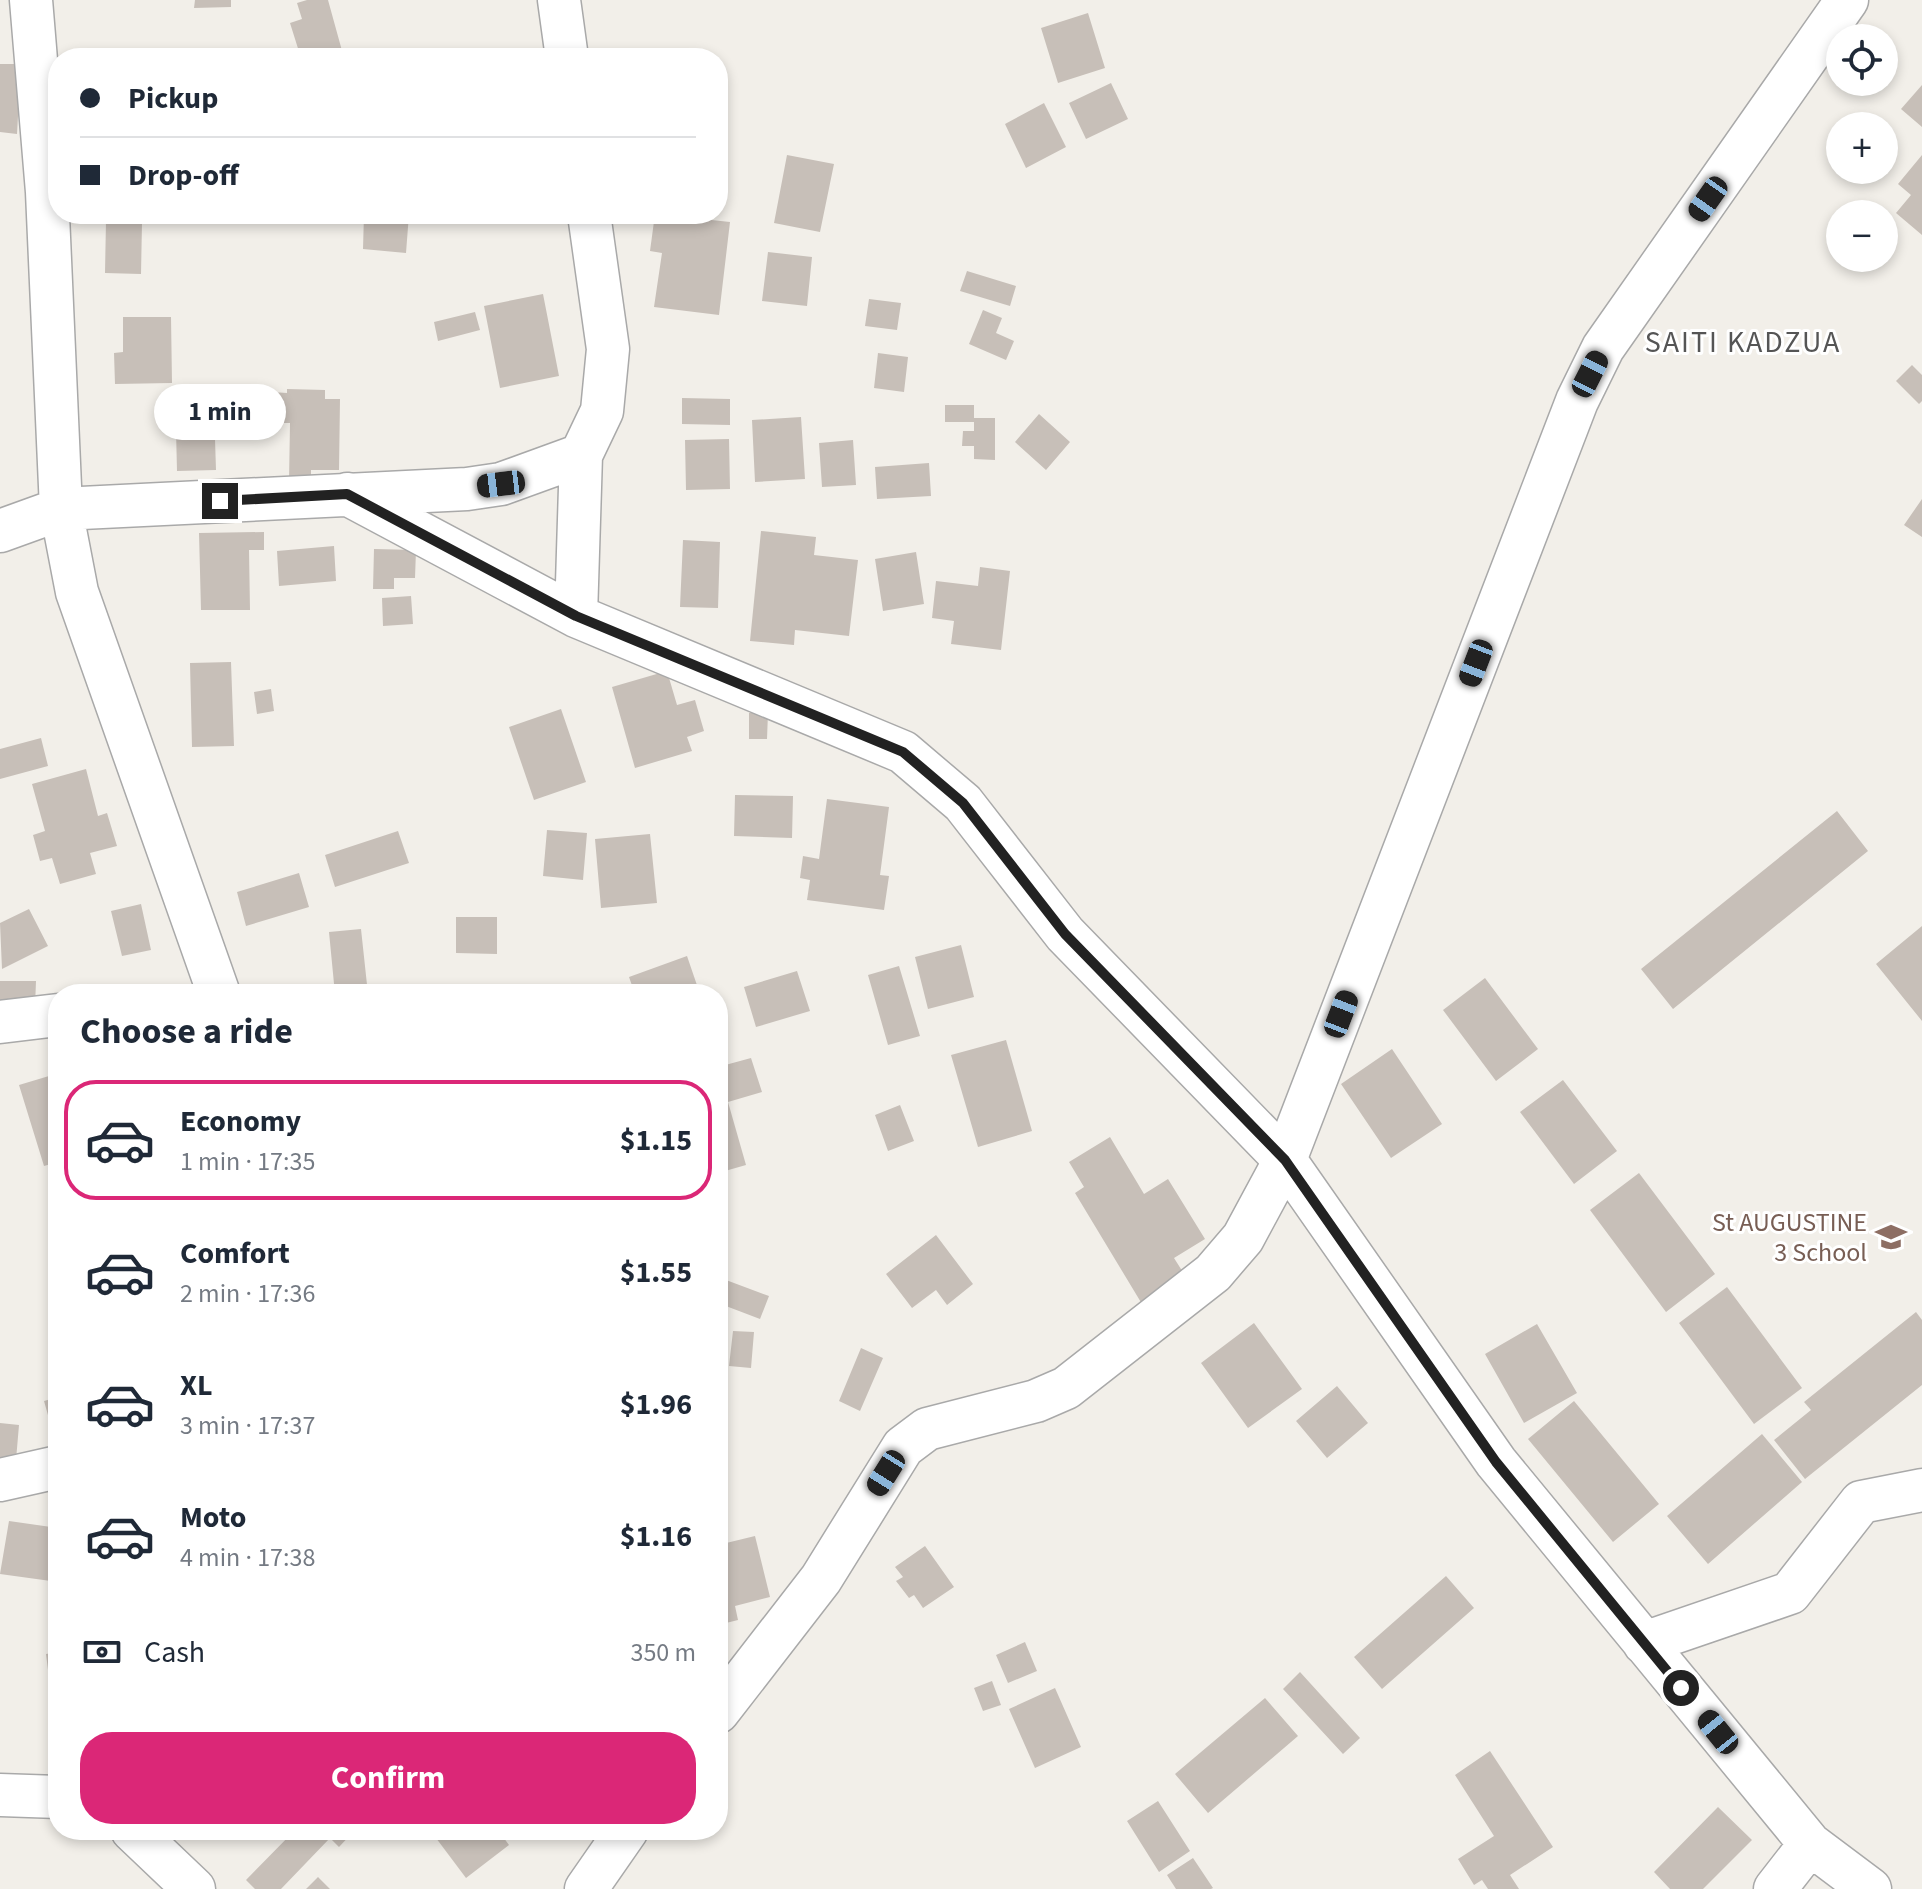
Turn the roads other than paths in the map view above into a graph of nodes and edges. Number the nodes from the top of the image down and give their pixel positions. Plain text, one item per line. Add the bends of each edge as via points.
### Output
1 (559, 0) edge
2 (1847, 0) edge
3 (21, 14) edge
4 (566, 48) edge
5 (48, 215) edge
6 (48, 224) edge
7 (590, 224) edge
8 (581, 455) junction
9 (347, 494) junction
10 (61, 509) junction
11 (0, 531) edge
12 (576, 616) junction
13 (215, 984) edge
14 (48, 1016) edge
15 (0, 1022) edge
16 (1285, 1160) junction
17 (48, 1469) edge
18 (0, 1480) edge
19 (1922, 1490) edge
20 (1644, 1643) junction
21 (728, 1699) edge
22 (0, 1795) edge
23 (48, 1797) edge
24 (143, 1840) edge
25 (1810, 1844) junction
26 (194, 1889) edge
27 (1775, 1889) edge
28 (1870, 1889) edge

1 - 4 street
2 - 16 street via 1603,348 1577,401
3 - 5 street
6 - 10 street
7 - 8 street via 608,349 602,411
8 - 9 street via 501,484
8 - 12 street
9 - 10 street
9 - 12 street
10 - 11 street
10 - 13 street via 77,592
12 - 16 street via 903,752 963,803 1065,934
14 - 15 street
16 - 20 street via 1496,1462
16 - 21 street via 1243,1238 1213,1273 1066,1388 927,1429 903,1447 821,1579
17 - 18 street
19 - 20 street via 1861,1502 1790,1593
20 - 25 street
22 - 23 street
24 - 26 street
25 - 27 street
25 - 28 street

